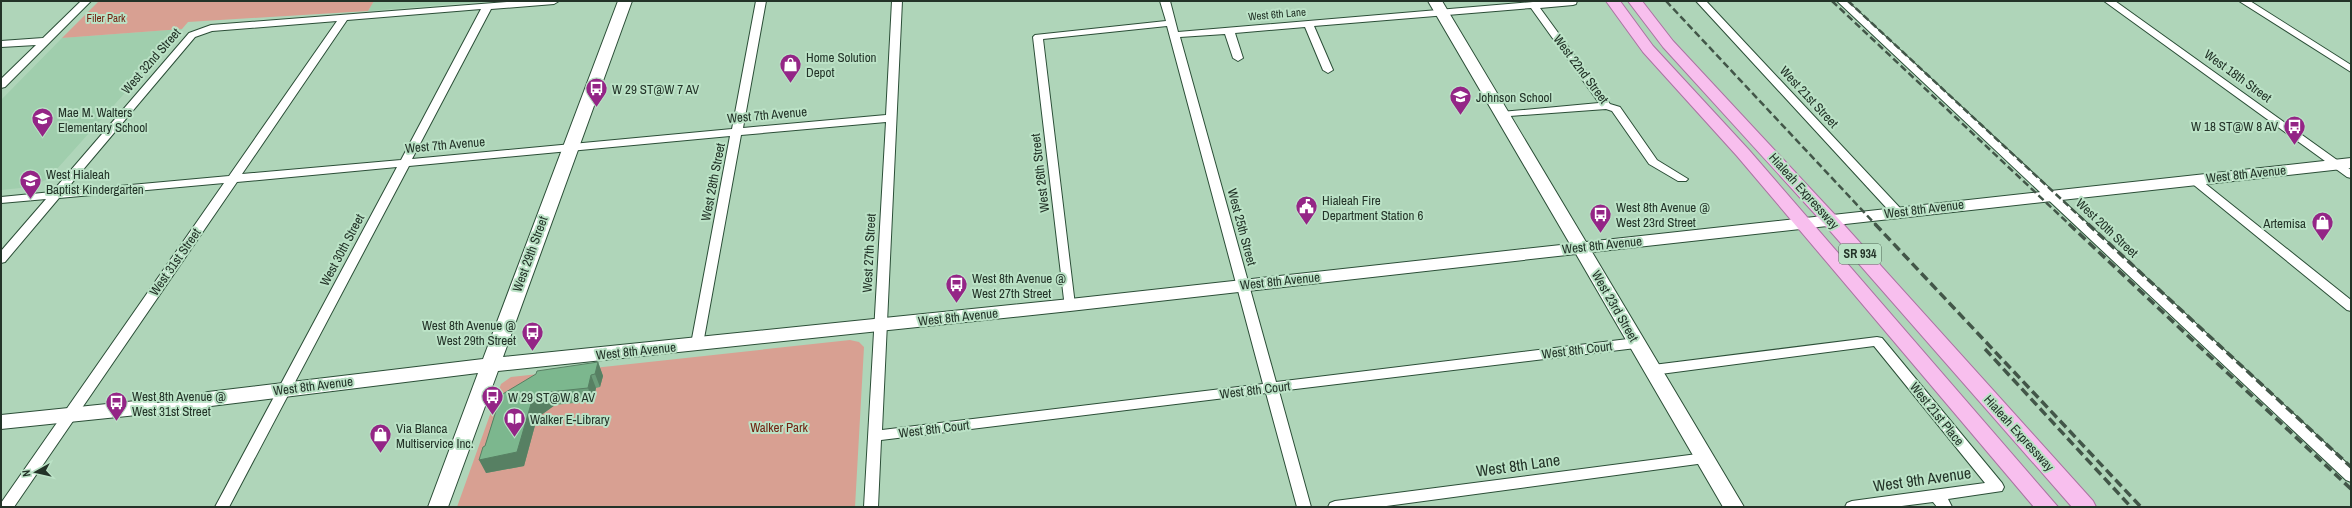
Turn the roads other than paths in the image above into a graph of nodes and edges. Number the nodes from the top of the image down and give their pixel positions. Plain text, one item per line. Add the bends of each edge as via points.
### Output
1 (86, 1) edge
2 (554, 1) edge
3 (625, 1) edge
4 (761, 1) edge
5 (898, 1) edge
6 (1165, 1) edge
7 (1613, 1) edge
8 (1635, 1) edge
9 (1701, 1) edge
10 (1842, 1) edge
11 (2109, 1) edge
12 (2244, 1) edge
13 (1573, 2) dead end
14 (1533, 5) junction
15 (488, 6) junction
16 (1438, 7) edge
17 (344, 18) junction
18 (1308, 24) junction
19 (1172, 29) junction
20 (1229, 30) junction
21 (1038, 37) joint
22 (46, 41) junction
23 (1, 44) edge
24 (1238, 58) dead end
25 (2351, 69) edge
26 (1328, 70) dead end
27 (1, 85) edge
28 (1606, 106) junction
29 (1501, 114) junction
30 (891, 118) junction
31 (737, 132) junction
32 (570, 148) junction
33 (405, 163) junction
34 (2344, 164) edge
35 (2351, 175) edge
36 (233, 179) junction
37 (1682, 179) dead end
38 (2193, 179) junction
39 (2050, 194) junction
40 (55, 195) junction
41 (1, 200) edge
42 (1897, 212) junction
43 (1830, 220) junction
44 (1802, 224) junction
45 (1581, 247) junction
46 (1, 259) edge
47 (1243, 285) junction
48 (1069, 305) junction
49 (2351, 307) edge
50 (880, 325) junction
51 (1636, 342) junction
52 (697, 344) junction
53 (488, 367) junction
54 (1653, 370) junction
55 (1271, 388) junction
56 (283, 389) junction
57 (69, 414) junction
58 (1, 422) edge
59 (874, 436) junction
60 (1705, 458) junction
61 (2351, 476) edge
62 (1997, 487) joint
63 (1936, 495) junction
64 (6, 507) edge
65 (222, 507) edge
66 (438, 507) edge
67 (871, 507) edge
68 (1304, 507) edge
69 (1335, 507) edge
70 (1734, 507) edge
71 (1852, 507) edge
72 (1946, 507) edge
73 (2047, 507) edge
74 (2085, 507) edge

1 - 22 street
2 - 15 street
3 - 32 street, West 29th Street
4 - 31 street, West 28th Street
5 - 30 street, West 27th Street
6 - 19 street, West 25th Street
7 - 44 main road, Hialeah Expressway / SR 934 via 1648,49 1743,153
8 - 43 main road, Hialeah Expressway / SR 934 via 1668,44
9 - 42 street, West 21st Street
10 - 39 street, West 20th Street
11 - 34 street, West 18th Street
12 - 25 street
13 - 14 street, West 6th Lane
14 - 16 street, West 6th Lane
14 - 28 street, West 22nd Street
15 - 17 street
15 - 33 street, West 30th Street
16 - 18 street, West 6th Lane
16 - 29 street, West 23rd Street
17 - 36 street, West 31st Street
17 - 40 street, West 32nd Street via 200,30 192,35
18 - 20 street, West 6th Lane
18 - 26 street
19 - 20 street, West 6th Lane
19 - 21 street, West 6th Lane
19 - 47 street, West 25th Street
20 - 24 street
21 - 48 street, West 26th Street
22 - 23 street
22 - 27 street
28 - 29 street
28 - 37 street, West 22nd Street via 1616,109 1653,162
29 - 45 street, West 23rd Street
30 - 31 street, West 7th Avenue
30 - 50 street, West 27th Street
31 - 32 street, West 7th Avenue
31 - 52 street, West 28th Street
32 - 33 street, West 7th Avenue
32 - 53 street, West 29th Street
33 - 36 street, West 7th Avenue
33 - 56 street, West 30th Street
34 - 35 street, West 18th Street
34 - 38 street, West 8th Avenue
36 - 40 street, West 7th Avenue
36 - 57 street, West 31st Street
38 - 39 street, West 8th Avenue
38 - 49 street
39 - 42 street, West 8th Avenue
39 - 61 street, West 20th Street
40 - 41 street, West 7th Avenue
40 - 46 street, West 32nd Street
42 - 43 street, West 8th Avenue
43 - 44 street, West 8th Avenue
43 - 74 main road, Hialeah Expressway / SR 934
44 - 45 street, West 8th Avenue
44 - 73 main road, Hialeah Expressway / SR 934
45 - 47 street, West 8th Avenue
45 - 51 street, West 23rd Street
47 - 48 street, West 8th Avenue
47 - 55 street, West 25th Street
48 - 50 street, West 8th Avenue
50 - 52 street, West 8th Avenue
50 - 59 street, West 27th Street
51 - 54 street, West 23rd Street
51 - 55 street, West 8th Court
52 - 53 street, West 8th Avenue
53 - 56 street, West 8th Avenue
53 - 66 street, West 29th Street
54 - 60 street, West 23rd Street
54 - 62 street, West 21st Place via 1877,341
55 - 59 street, West 8th Court
55 - 68 street, West 25th Street
56 - 57 street, West 8th Avenue via 154,411 137,408
56 - 65 street, West 30th Street
57 - 58 street, West 8th Avenue
57 - 64 street, West 31st Street
59 - 67 street, West 27th Street
60 - 69 street, West 8th Lane
60 - 70 street, West 23rd Street
62 - 63 street, West 9th Avenue
63 - 71 street, West 9th Avenue
63 - 72 street

